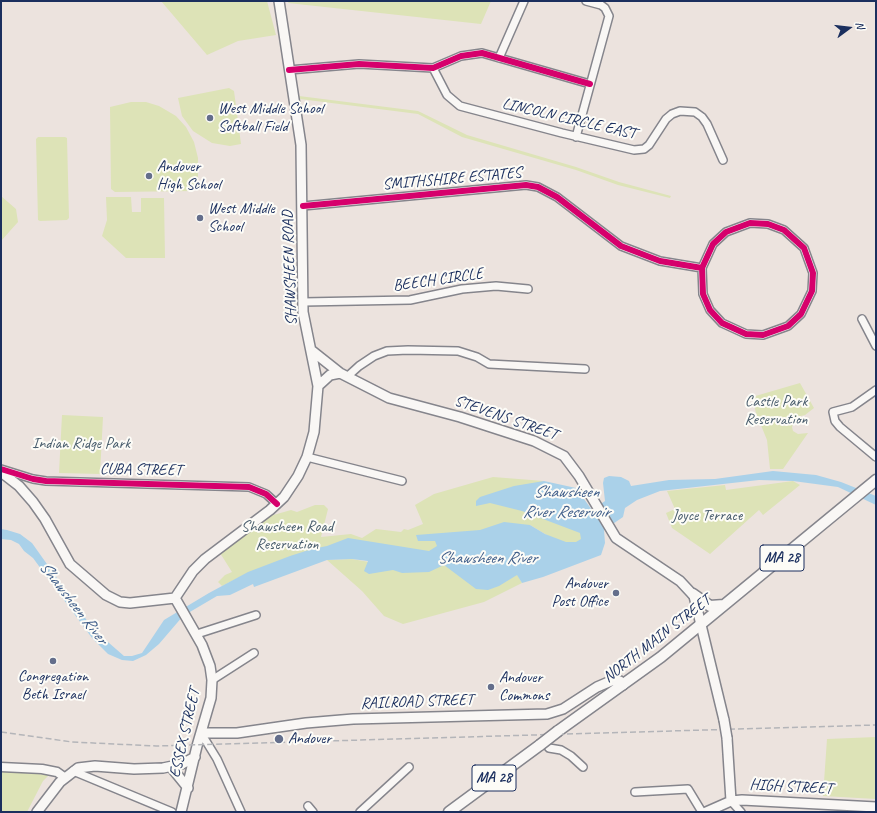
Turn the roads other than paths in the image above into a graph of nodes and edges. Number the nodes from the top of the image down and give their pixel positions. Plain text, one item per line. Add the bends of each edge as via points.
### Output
1 (279, 1) edge
2 (524, 1) edge
3 (586, 1) edge
4 (499, 58) junction
5 (433, 68) junction
6 (289, 70) junction
7 (590, 84) junction
8 (576, 137) junction
9 (723, 160) dead end
10 (303, 206) junction
11 (702, 268) junction
12 (528, 289) dead end
13 (303, 302) junction
14 (862, 319) dead end
15 (876, 346) edge
16 (311, 350) junction
17 (585, 369) dead end
18 (344, 375) junction
19 (318, 386) junction
20 (876, 390) edge
21 (307, 456) junction
22 (876, 456) edge
23 (1, 468) edge
24 (1, 472) edge
25 (402, 480) dead end
26 (875, 481) edge
27 (277, 504) junction
28 (693, 594) junction
29 (176, 602) junction
30 (724, 605) junction
31 (256, 615) dead end
32 (700, 625) junction
33 (197, 634) junction
34 (254, 653) dead end
35 (212, 680) junction
36 (623, 686) junction
37 (201, 733) junction
38 (542, 743) junction
39 (194, 757) junction
40 (1, 767) edge
41 (171, 767) junction
42 (409, 767) dead end
43 (583, 767) dead end
44 (72, 771) junction
45 (64, 777) junction
46 (188, 788) junction
47 (635, 792) dead end
48 (731, 801) junction
49 (308, 806) dead end
50 (876, 807) edge
51 (838, 808) edge
52 (36, 812) edge
53 (172, 812) edge
54 (181, 812) edge
55 (241, 812) edge
56 (313, 812) edge
57 (360, 812) edge
58 (449, 812) edge
59 (702, 812) edge
60 (706, 812) edge
61 (740, 812) edge

1 - 6 main road, SHAWSHEEN ROAD
2 - 4 street
3 - 7 street via 601,5 609,16
4 - 5 street via 482,53 468,55
4 - 7 street
5 - 6 street via 359,64
5 - 8 street, LINCOLN CIRCLE EAST via 447,95 460,106
6 - 10 main road, SHAWSHEEN ROAD via 301,145
7 - 8 street
8 - 9 street, LINCOLN CIRCLE EAST via 641,150 651,143 669,116 680,111 690,111 699,114 705,121
10 - 11 street, SMITHSHIRE ESTATES via 526,185 538,187 557,197 621,246 660,261
10 - 13 main road, SHAWSHEEN ROAD
11 - 11 street via 708,252 726,232 750,223 768,224 792,235 804,248 812,269 812,291 806,307 788,326 763,335 746,334 722,323 710,310 703,294
12 - 13 street, BEECH CIRCLE via 496,286 462,289 410,300
13 - 16 main road, SHAWSHEEN ROAD
14 - 15 street
16 - 18 main road, STEVENS STREET
16 - 19 main road, SHAWSHEEN ROAD
17 - 18 street via 489,364 458,351 408,350 387,351 374,356
18 - 19 main road via 330,375
18 - 28 main road, STEVENS STREET via 389,398 460,417 534,442 564,456 616,538
19 - 21 main road, SHAWSHEEN ROAD via 314,432
20 - 22 street via 852,407 833,412 835,421
21 - 25 street
21 - 27 main road, SHAWSHEEN ROAD via 292,487
23 - 27 street, CUBA STREET via 46,481 249,487 266,494
24 - 29 main road via 33,502 73,568 106,595 120,602
26 - 30 main road, NORTH MAIN STREET / MA 28
27 - 29 main road, SHAWSHEEN ROAD via 205,559 193,571
28 - 30 main road via 710,606
28 - 32 main road
29 - 33 main road, ESSEX STREET
30 - 32 main road, NORTH MAIN STREET / MA 28
31 - 33 street
32 - 36 main road, NORTH MAIN STREET / MA 28
32 - 48 main road, bridge via 724,720
33 - 35 main road, ESSEX STREET via 207,657
34 - 35 street
35 - 37 main road, ESSEX STREET via 211,698
36 - 37 main road, RAILROAD STREET via 620,681 611,681 547,714 353,719 306,722 250,732
36 - 38 main road, NORTH MAIN STREET / MA 28, bridge
37 - 39 main road, ESSEX STREET
37 - 55 street
38 - 43 street via 548,748 561,750 572,756
38 - 58 main road, NORTH MAIN STREET / MA 28
39 - 41 main road
39 - 46 main road, ESSEX STREET
40 - 45 street via 42,769 57,772
41 - 44 main road via 134,769 90,766
41 - 46 main road
42 - 57 street
44 - 45 main road
44 - 53 street
45 - 52 main road
46 - 54 main road, ESSEX STREET
47 - 59 street via 688,789
48 - 51 main road, HIGH STREET via 774,800
48 - 60 main road, HIGH STREET
48 - 61 street
49 - 56 street
50 - 51 main road, HIGH STREET

